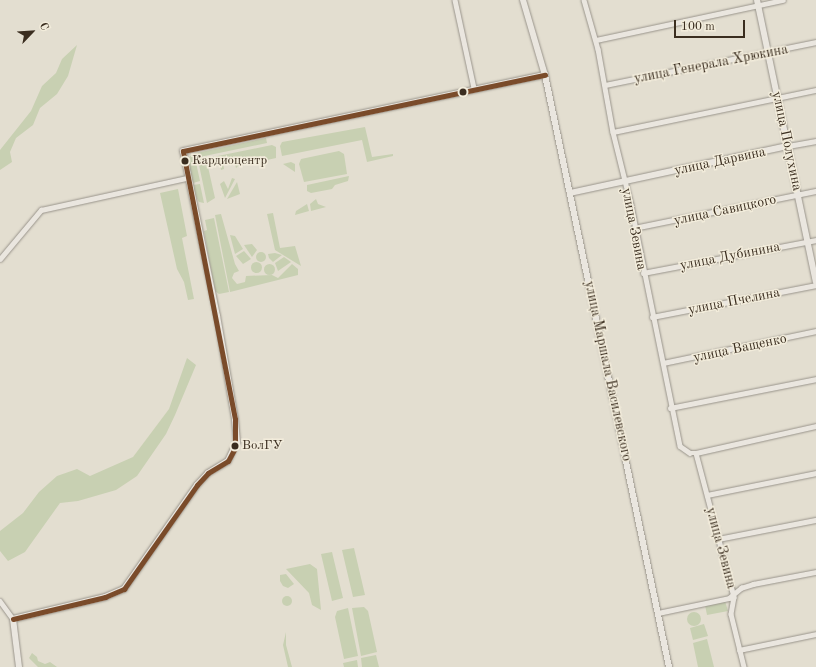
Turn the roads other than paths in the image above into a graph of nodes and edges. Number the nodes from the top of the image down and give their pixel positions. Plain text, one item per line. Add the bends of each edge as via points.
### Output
1 (455, 0) edge
2 (523, 0) edge
3 (584, 0) edge
4 (783, 0) edge
5 (758, 2) edge
6 (596, 40) junction
7 (816, 42) edge
8 (768, 52) junction
9 (545, 75) junction
10 (605, 86) junction
11 (474, 88) junction
12 (816, 90) edge
13 (778, 97) junction
14 (613, 132) junction
15 (816, 141) edge
16 (788, 146) junction
17 (187, 178) junction
18 (624, 181) junction
19 (816, 191) edge
20 (570, 193) junction
21 (798, 195) junction
22 (634, 228) junction
23 (816, 240) edge
24 (808, 241) junction
25 (0, 259) edge
26 (643, 273) junction
27 (816, 283) edge
28 (652, 317) junction
29 (816, 331) edge
30 (663, 363) junction
31 (816, 379) edge
32 (670, 408) junction
33 (816, 426) edge
34 (696, 453) junction
35 (816, 473) edge
36 (707, 496) junction
37 (816, 520) edge
38 (718, 539) junction
39 (816, 572) edge
40 (734, 597) junction
41 (0, 600) edge
42 (658, 613) junction
43 (13, 619) junction
44 (816, 634) edge
45 (739, 650) junction
46 (19, 667) edge
47 (669, 667) edge
48 (744, 667) edge

1 - 11 street
2 - 9 street, улица Маршала Василевского
3 - 6 street, улица Зевина
4 - 5 street
5 - 6 street
5 - 8 street, улица Полухина
6 - 10 street, улица Зевина
7 - 8 street, улица Генерала Хрюкина
8 - 10 street, улица Генерала Хрюкина
8 - 13 street, улица Полухина
9 - 11 street
9 - 20 street, улица Маршала Василевского
10 - 14 street, улица Зевина
11 - 17 street via 189,148 183,151
12 - 13 street
13 - 14 street
13 - 16 street, улица Полухина
14 - 18 street, улица Зевина
15 - 16 street, улица Дарвина
16 - 18 street, улица Дарвина
16 - 21 street, улица Полухина
17 - 25 street via 41,210
17 - 43 street via 217,316 237,442 226,463 208,472 197,485 124,589 105,597
18 - 20 street, улица Дарвина
18 - 22 street, улица Зевина
19 - 21 street, улица Савицкого
20 - 42 street, улица Маршала Василевского
21 - 22 street, улица Савицкого
21 - 24 street, улица Полухина
22 - 26 street, улица Зевина
23 - 24 street, улица Дубинина
24 - 26 street, улица Дубинина
24 - 27 street, улица Полухина
26 - 28 street, улица Зевина
27 - 28 street, улица Пчелина
28 - 30 street, улица Зевина
29 - 30 street, улица Ващенко
30 - 32 street, улица Зевина
31 - 32 street
32 - 34 street, улица Зевина via 678,442 683,449
33 - 34 street
34 - 36 street, улица Зевина
35 - 36 street
36 - 38 street, улица Зевина
37 - 38 street
38 - 40 street, улица Зевина
39 - 40 street via 742,588 735,592
40 - 42 street
40 - 45 street, улица Зевина via 731,614
41 - 43 street
42 - 47 street, улица Маршала Василевского
43 - 46 street
44 - 45 street
45 - 48 street, улица Зевина

